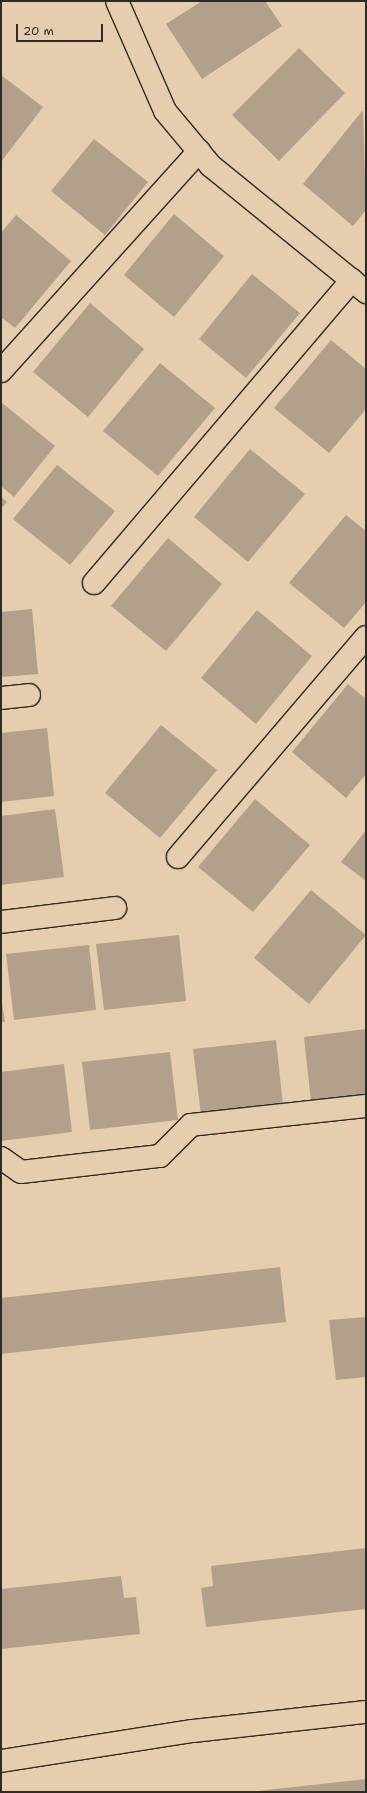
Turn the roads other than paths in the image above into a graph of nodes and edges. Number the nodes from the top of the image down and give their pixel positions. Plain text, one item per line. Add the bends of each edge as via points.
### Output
1 (117, 1) edge
2 (199, 151) junction
3 (359, 286) edge
4 (1, 371) edge
5 (94, 583) dead end
6 (366, 637) edge
7 (29, 695) dead end
8 (1, 698) edge
9 (178, 856) dead end
10 (115, 908) dead end
11 (1, 922) edge
12 (366, 1106) edge
13 (1, 1158) edge
14 (366, 1712) edge
15 (1, 1761) edge

1 - 2 lane via 165,111
2 - 3 lane via 211,166
2 - 4 lane
3 - 5 lane
6 - 9 lane
7 - 8 lane
10 - 11 lane
12 - 13 lane via 191,1125 160,1156 22,1172
14 - 15 lane via 193,1731

